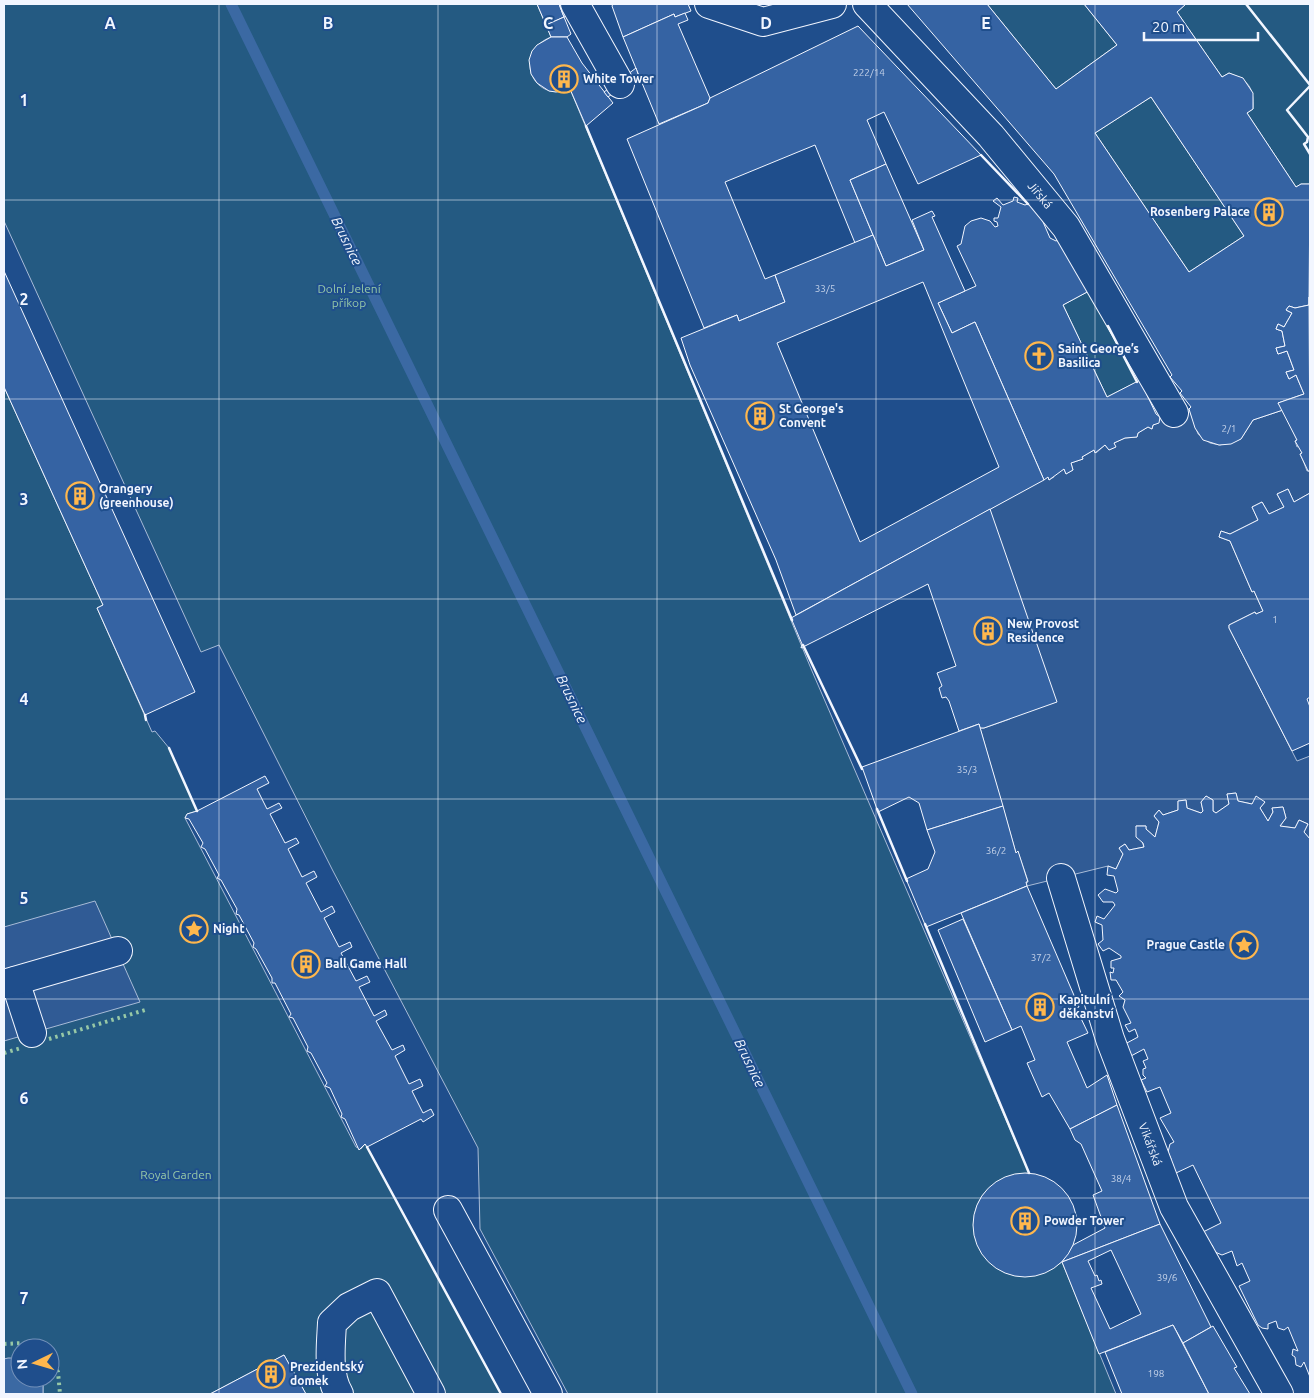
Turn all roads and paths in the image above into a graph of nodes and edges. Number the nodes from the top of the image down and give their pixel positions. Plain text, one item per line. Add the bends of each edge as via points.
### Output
1 (575, 4) edge
2 (709, 4) edge
3 (832, 4) edge
4 (867, 4) edge
5 (620, 84) dead end
6 (1174, 413) dead end
7 (1061, 878) dead end
8 (118, 951) dead end
9 (10, 982) edge
10 (32, 1033) dead end
11 (448, 1210) dead end
12 (339, 1394) edge
13 (431, 1394) edge
14 (548, 1394) edge
15 (1279, 1394) edge

1 - 5 street
2 - 3 street via 763,22
4 - 6 street, Jiřská via 991,136 1066,227
7 - 15 street, Vikářská via 1110,1039 1174,1206
8 - 9 street
9 - 10 street
11 - 14 street
12 - 13 street via 330,1354 332,1323 349,1307 377,1294

